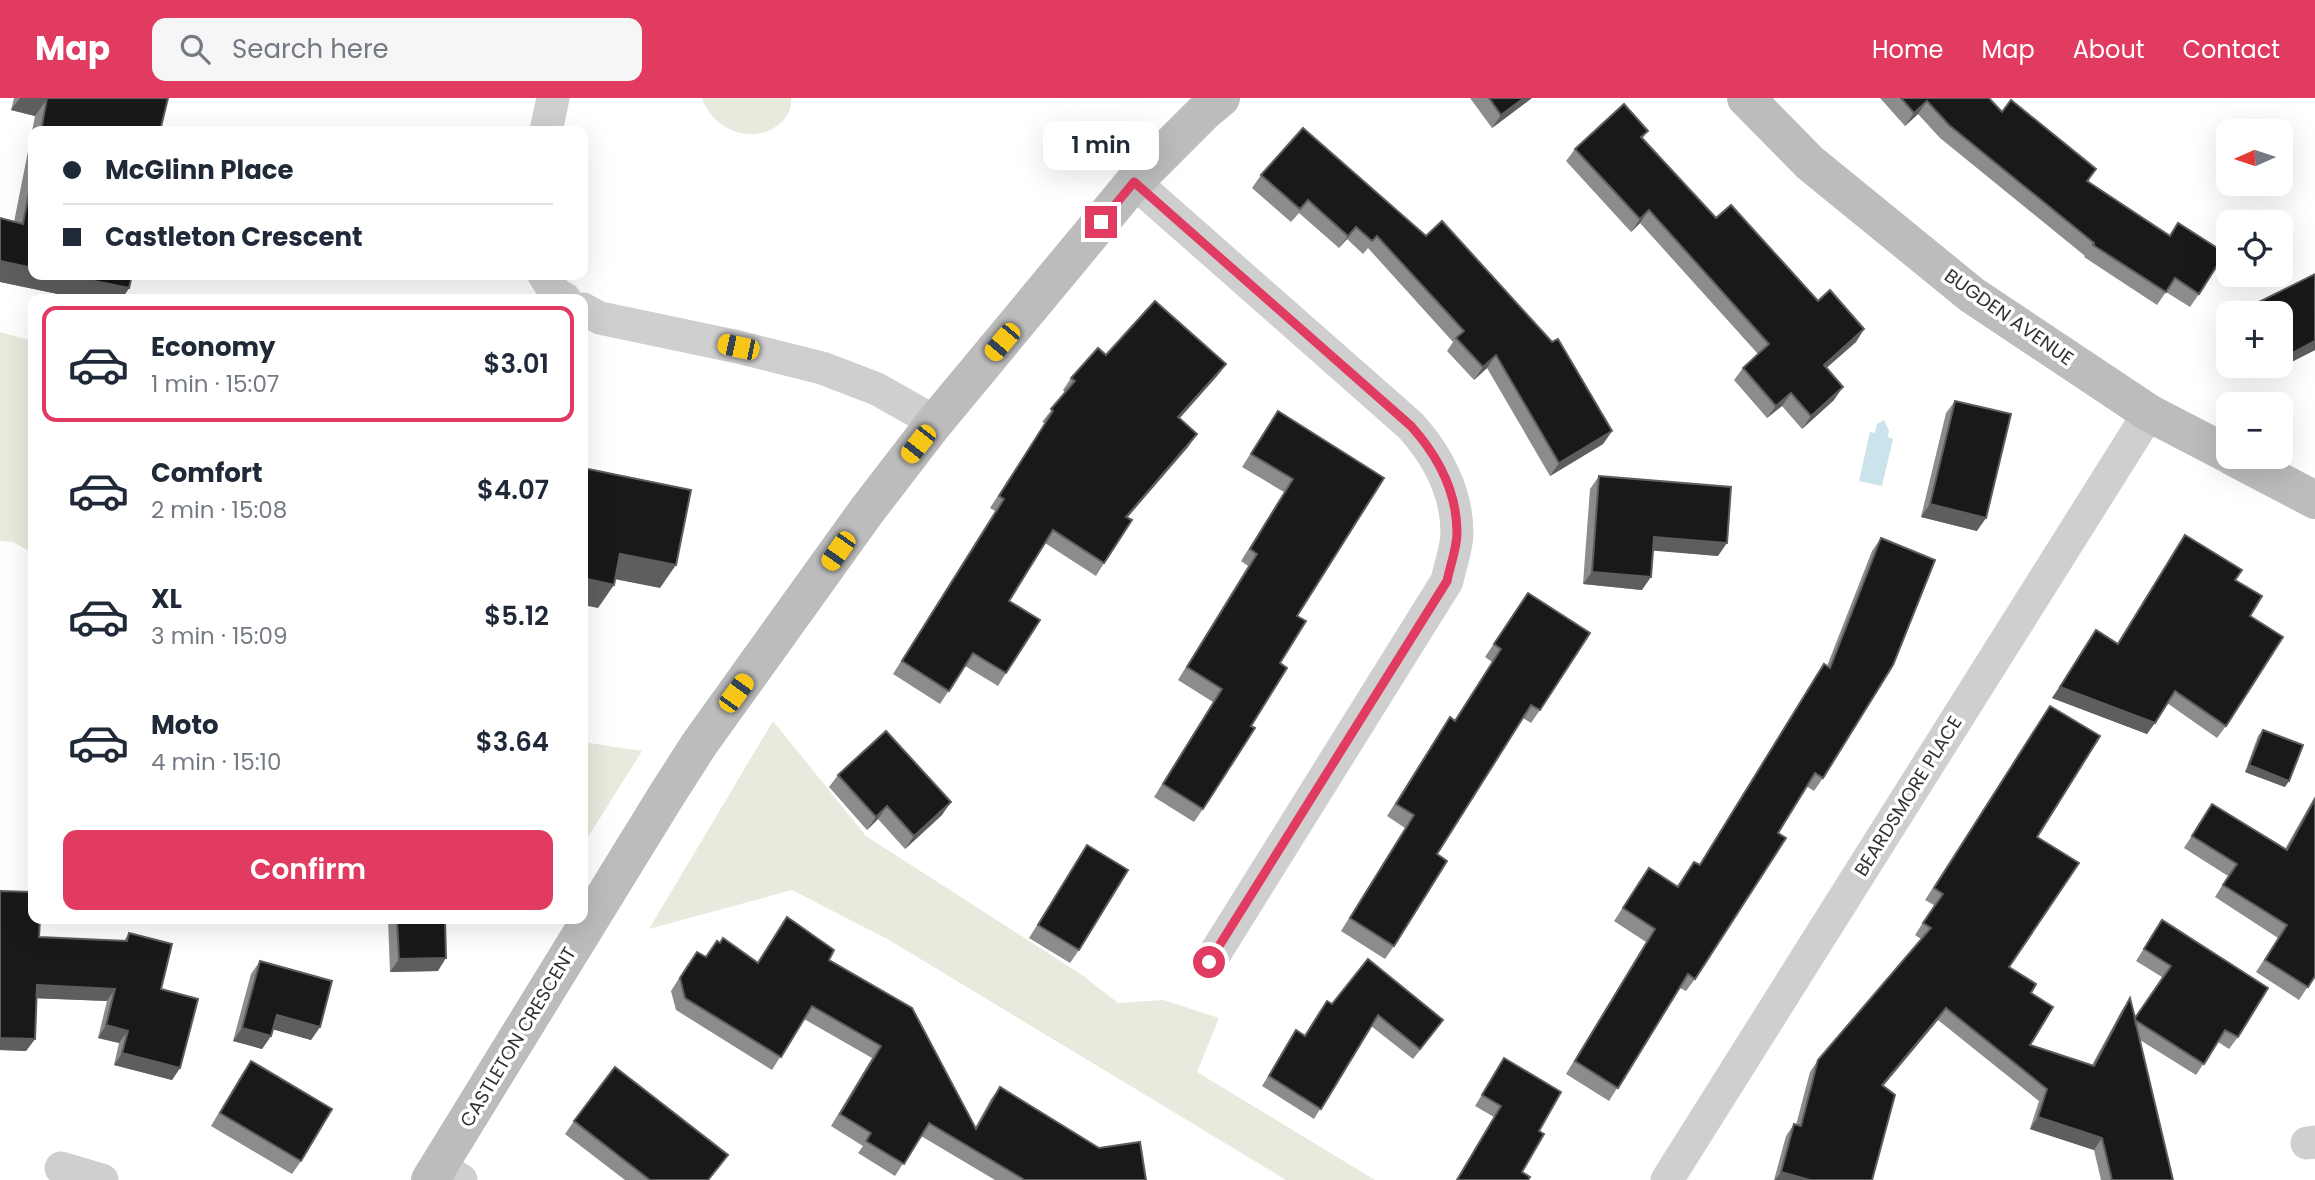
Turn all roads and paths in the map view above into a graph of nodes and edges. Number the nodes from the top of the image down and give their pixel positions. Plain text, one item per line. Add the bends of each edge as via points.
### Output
1 (553, 98) edge
2 (1221, 98) edge
3 (1746, 98) edge
4 (547, 126) edge
5 (1134, 182) junction
6 (588, 310) edge
7 (2149, 413) junction
8 (935, 422) junction
9 (2216, 448) edge
10 (2255, 469) edge
11 (2315, 500) edge
12 (1209, 962) dead end
13 (61, 1168) dead end
14 (443, 1175) edge
15 (102, 1180) edge
16 (1667, 1180) edge

1 - 4 street
2 - 5 street, CASTLETON CRESCENT
3 - 7 street, BUGDEN AVENUE via 1810,163 1972,295
5 - 8 street, CASTLETON CRESCENT
5 - 12 street via 1428,444 1450,487 1457,534 1447,581
6 - 8 street via 600,318 822,368 877,389
7 - 9 street, BUGDEN AVENUE
7 - 16 street, BEARDSMORE PLACE
8 - 14 street, CASTLETON CRESCENT via 868,509 666,796
10 - 11 street
13 - 15 street

